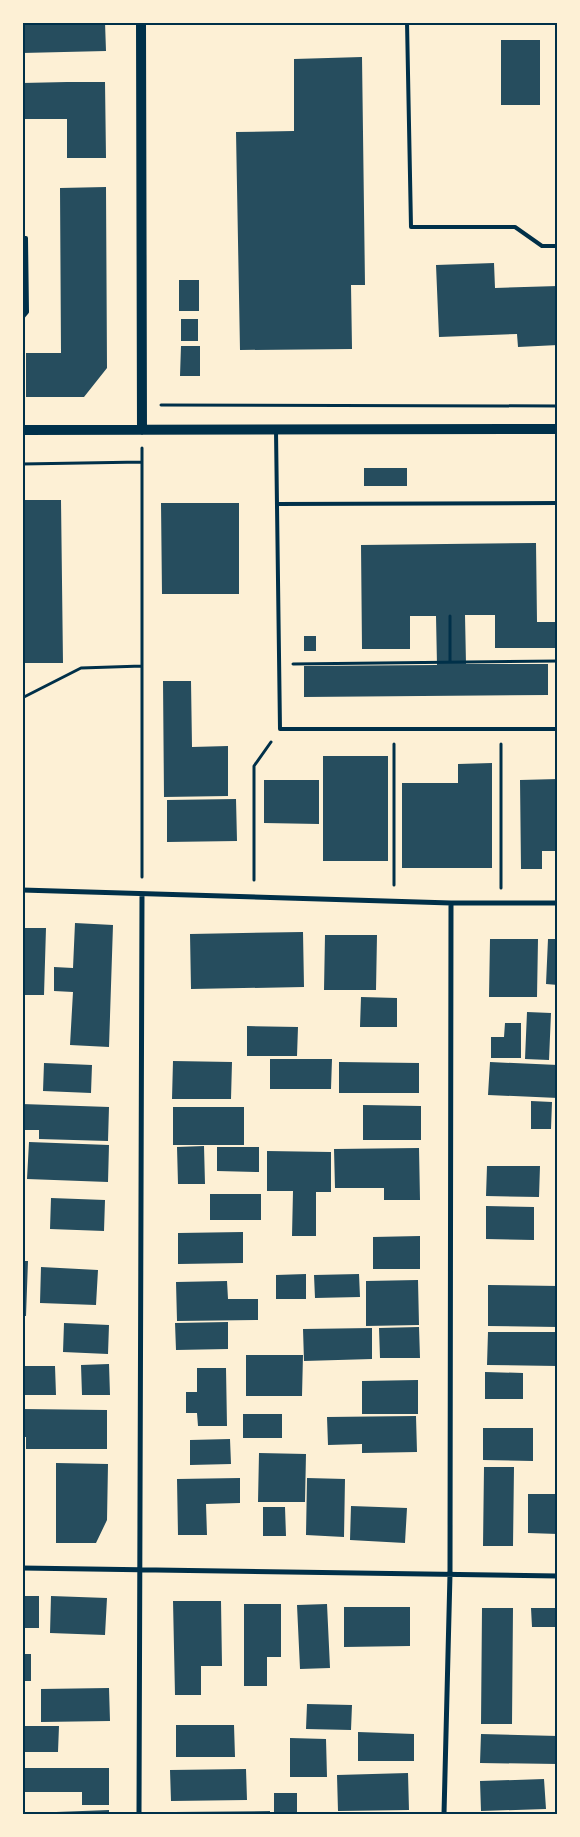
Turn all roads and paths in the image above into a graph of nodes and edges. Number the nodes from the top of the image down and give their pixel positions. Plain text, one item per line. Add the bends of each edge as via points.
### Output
1 (141, 22) edge
2 (407, 22) edge
3 (22, 238) edge
4 (558, 246) edge
5 (22, 318) edge
6 (142, 405) junction
7 (558, 406) edge
8 (558, 429) edge
9 (22, 430) edge
10 (142, 430) junction
11 (276, 430) junction
12 (142, 462) junction
13 (22, 464) edge
14 (558, 503) edge
15 (277, 504) junction
16 (450, 616) dead end
17 (558, 661) edge
18 (450, 662) junction
19 (279, 664) junction
20 (142, 666) junction
21 (22, 698) edge
22 (280, 729) junction
23 (501, 729) junction
24 (558, 729) edge
25 (394, 730) junction
26 (22, 890) edge
27 (142, 894) junction
28 (255, 897) junction
29 (394, 901) junction
30 (451, 903) junction
31 (502, 903) junction
32 (558, 903) edge
33 (22, 1568) edge
34 (139, 1570) junction
35 (450, 1574) junction
36 (558, 1576) edge
37 (139, 1814) edge
38 (444, 1814) edge

1 - 6 main road
2 - 4 lane via 411,228 515,227 542,246
3 - 5 lane via 26,238 27,312
6 - 7 path
6 - 10 main road
8 - 11 main road
9 - 10 main road
10 - 11 main road
10 - 12 path
11 - 15 lane
12 - 13 path
12 - 20 path
14 - 15 lane
15 - 19 lane
16 - 18 path
17 - 18 path
18 - 19 path
19 - 22 lane
20 - 21 path via 81,668
20 - 27 path
22 - 25 lane
22 - 28 path via 254,766
23 - 24 lane
23 - 25 lane
23 - 31 path
25 - 29 path
26 - 27 street
27 - 28 street
27 - 34 street
28 - 29 street
29 - 30 street
30 - 31 street
30 - 35 street
31 - 32 street
33 - 34 street
34 - 35 street
34 - 37 street
35 - 36 street
35 - 38 street

